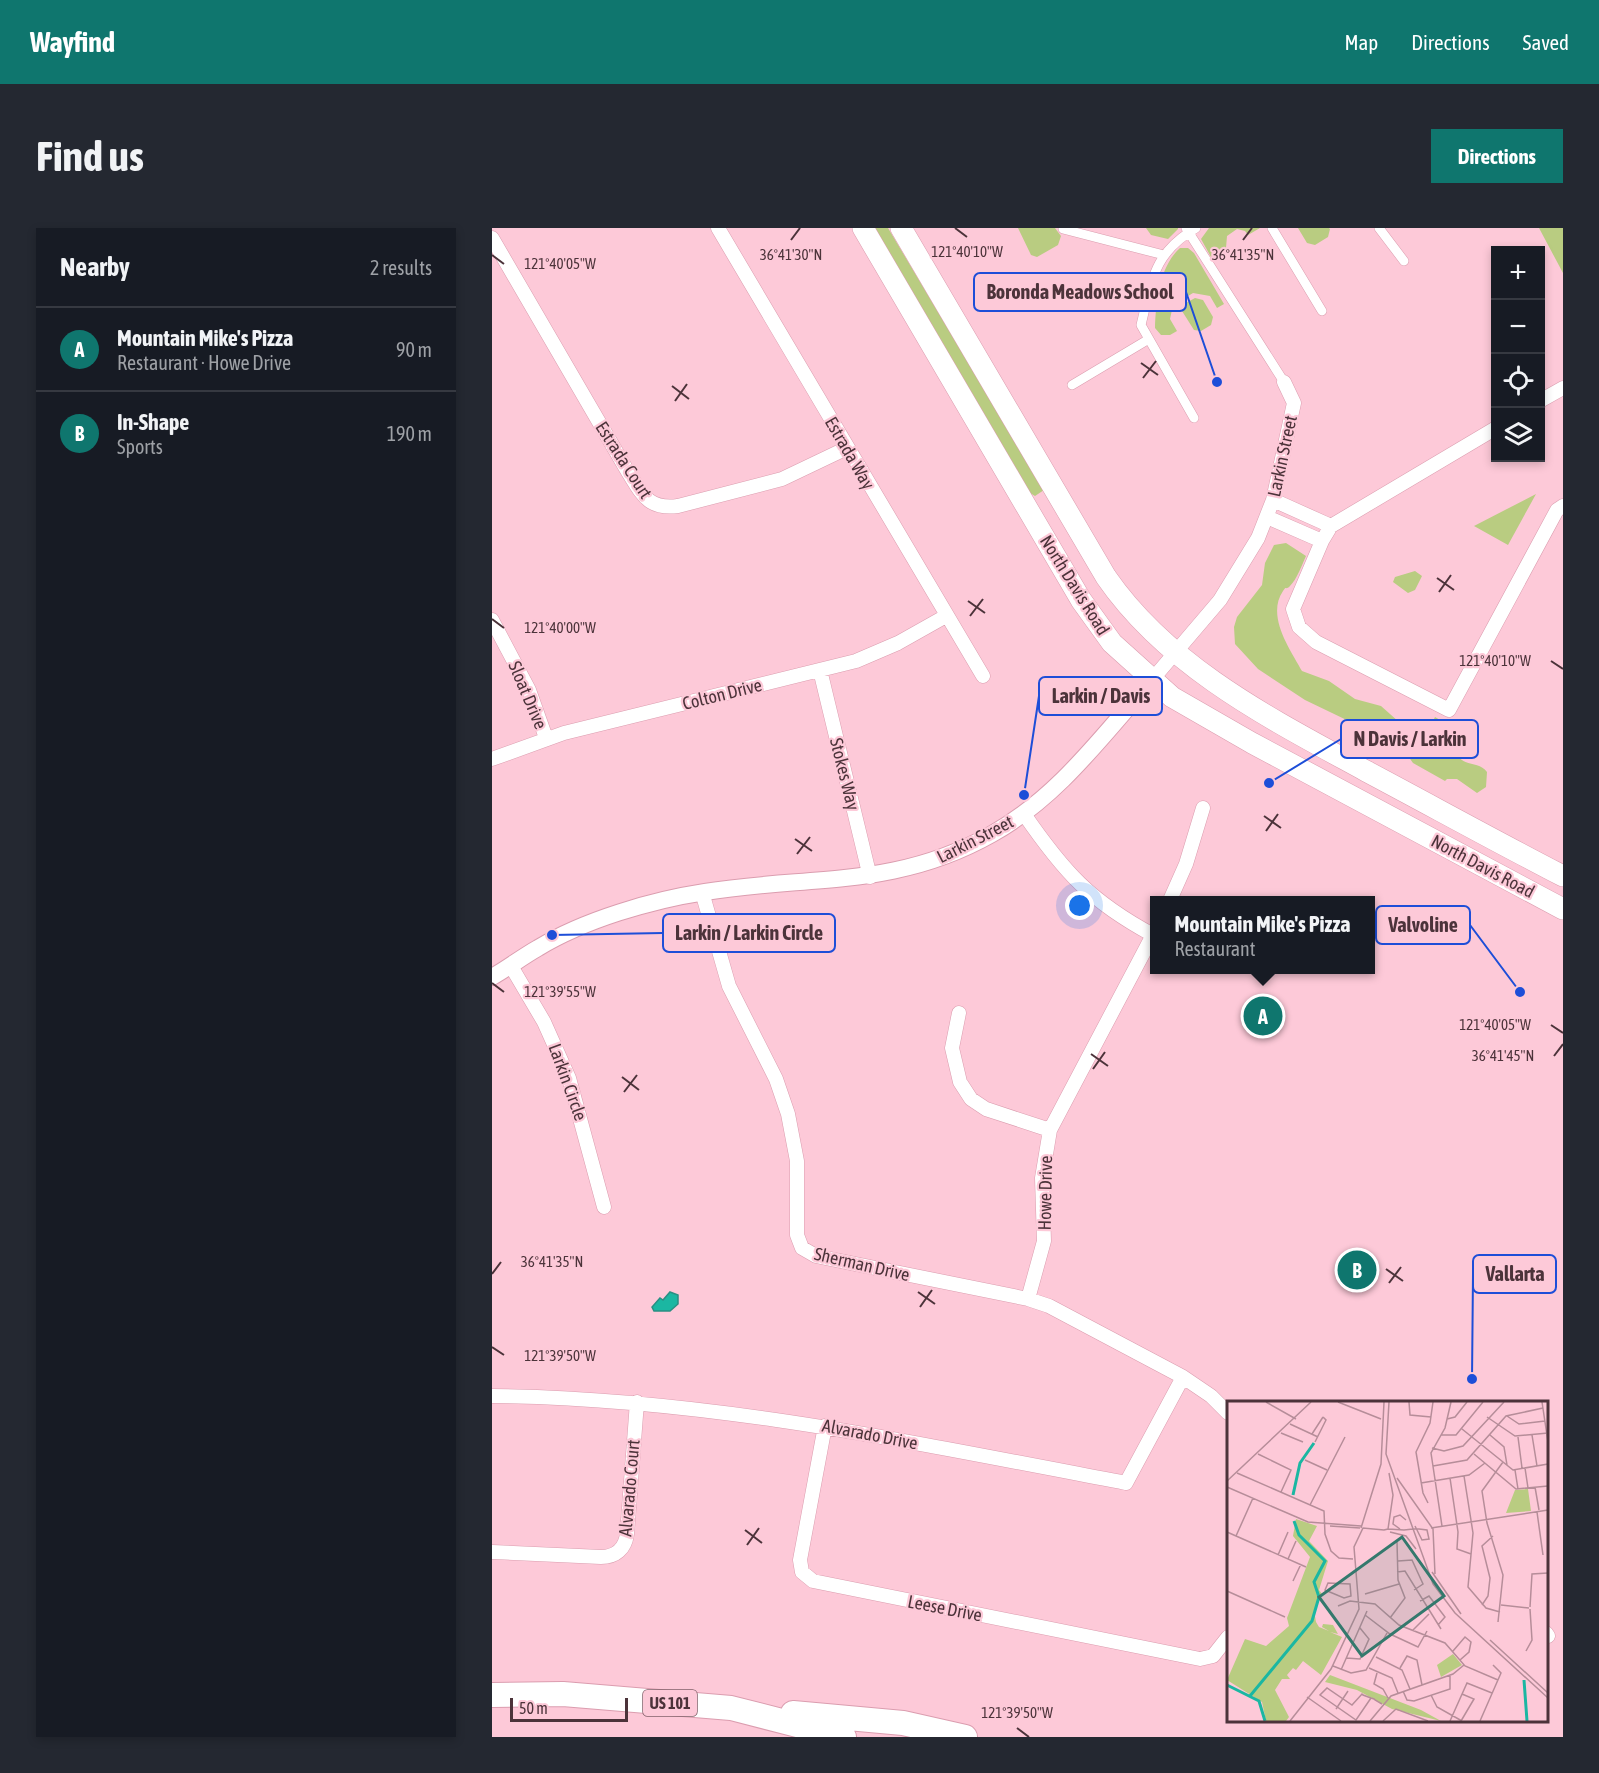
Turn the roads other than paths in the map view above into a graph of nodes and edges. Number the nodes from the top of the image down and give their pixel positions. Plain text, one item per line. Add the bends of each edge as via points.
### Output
1 (718, 228) edge
2 (863, 228) edge
3 (901, 228) edge
4 (1272, 228) edge
5 (1379, 228) edge
6 (1063, 229) edge
7 (1190, 229) edge
8 (492, 238) edge
9 (1164, 255) junction
10 (1404, 261) dead end
11 (1322, 311) dead end
12 (1149, 339) junction
13 (1284, 382) joint
14 (1072, 385) dead end
15 (1563, 388) edge
16 (1545, 398) edge
17 (1194, 418) dead end
18 (1491, 431) edge
19 (847, 448) junction
20 (1273, 500) junction
21 (1563, 506) edge
22 (1267, 517) junction
23 (1331, 526) junction
24 (1322, 541) junction
25 (946, 616) junction
26 (492, 620) edge
27 (1175, 654) junction
28 (820, 670) junction
29 (983, 676) dead end
30 (1151, 681) junction
31 (546, 738) junction
32 (492, 759) edge
33 (1203, 808) dead end
34 (1024, 814) junction
35 (1563, 876) edge
36 (870, 877) junction
37 (702, 892) junction
38 (1172, 896) edge
39 (1563, 909) edge
40 (1150, 931) edge
41 (1150, 941) edge
42 (511, 966) junction
43 (492, 977) edge
44 (959, 1013) dead end
45 (1050, 1130) junction
46 (604, 1207) dead end
47 (1028, 1299) junction
48 (1183, 1377) junction
49 (492, 1396) edge
50 (637, 1402) junction
51 (1227, 1412) edge
52 (825, 1426) junction
53 (492, 1552) edge
54 (1227, 1638) edge
55 (492, 1695) edge
56 (731, 1708) junction
57 (844, 1737) edge
58 (965, 1737) edge

1 - 19 street, Estrada Way
2 - 30 highway, North Davis Road via 1081,600 1112,643
3 - 27 highway, North Davis Road via 1106,577 1138,619
4 - 11 street
5 - 10 street
6 - 9 street
7 - 9 street
7 - 13 street
8 - 19 street, Estrada Court via 628,472 655,506 678,506 762,486 795,475
9 - 12 street via 1157,263 1141,325
12 - 14 street
12 - 17 street
13 - 20 street, Larkin Street via 1293,403
15 - 16 street
18 - 23 street
19 - 25 street, Estrada Way
20 - 22 street, Larkin Street
20 - 23 street
21 - 24 street via 1557,510 1449,710 1316,642 1299,627 1294,619 1294,600
22 - 24 street
22 - 27 street, Larkin Street via 1231,584
23 - 24 street
25 - 28 street, Colton Drive via 887,649
25 - 29 street, Estrada Way
26 - 31 street, Sloat Drive via 525,681
27 - 30 street, Larkin Street
27 - 35 highway, North Davis Road via 1284,726
28 - 31 street, Colton Drive
28 - 36 street, Stokes Way
30 - 34 street, Larkin Street via 1065,778
30 - 39 highway, North Davis Road via 1172,698 1252,743
31 - 32 street, Colton Drive
33 - 38 street
34 - 36 street, Larkin Street via 949,855
34 - 40 street via 1080,886 1107,908
36 - 37 street, Larkin Street
37 - 42 street, Larkin Street via 628,911 582,928 538,947
37 - 47 street, Sherman Drive via 729,986 776,1079 788,1114 797,1161 797,1235 802,1248 816,1256
41 - 45 street, Howe Drive
42 - 43 street, Larkin Street
42 - 46 street, Larkin Circle via 544,1022 565,1069
44 - 45 street via 952,1047 960,1082 970,1099 987,1109
45 - 47 street, Howe Drive via 1042,1178 1044,1241
47 - 48 street, Sherman Drive via 1074,1318
48 - 51 street, Sherman Drive
48 - 52 street, Alvarado Drive via 1126,1483
49 - 50 street, Alvarado Drive
50 - 52 street, Alvarado Drive
50 - 53 street, Alvarado Court via 627,1534 620,1551 601,1557
52 - 54 street, Leese Drive via 800,1560 802,1572 813,1581 1193,1658 1213,1656
55 - 56 highway, US 101 via 563,1695
56 - 57 highway, US 101
56 - 58 highway via 903,1723

